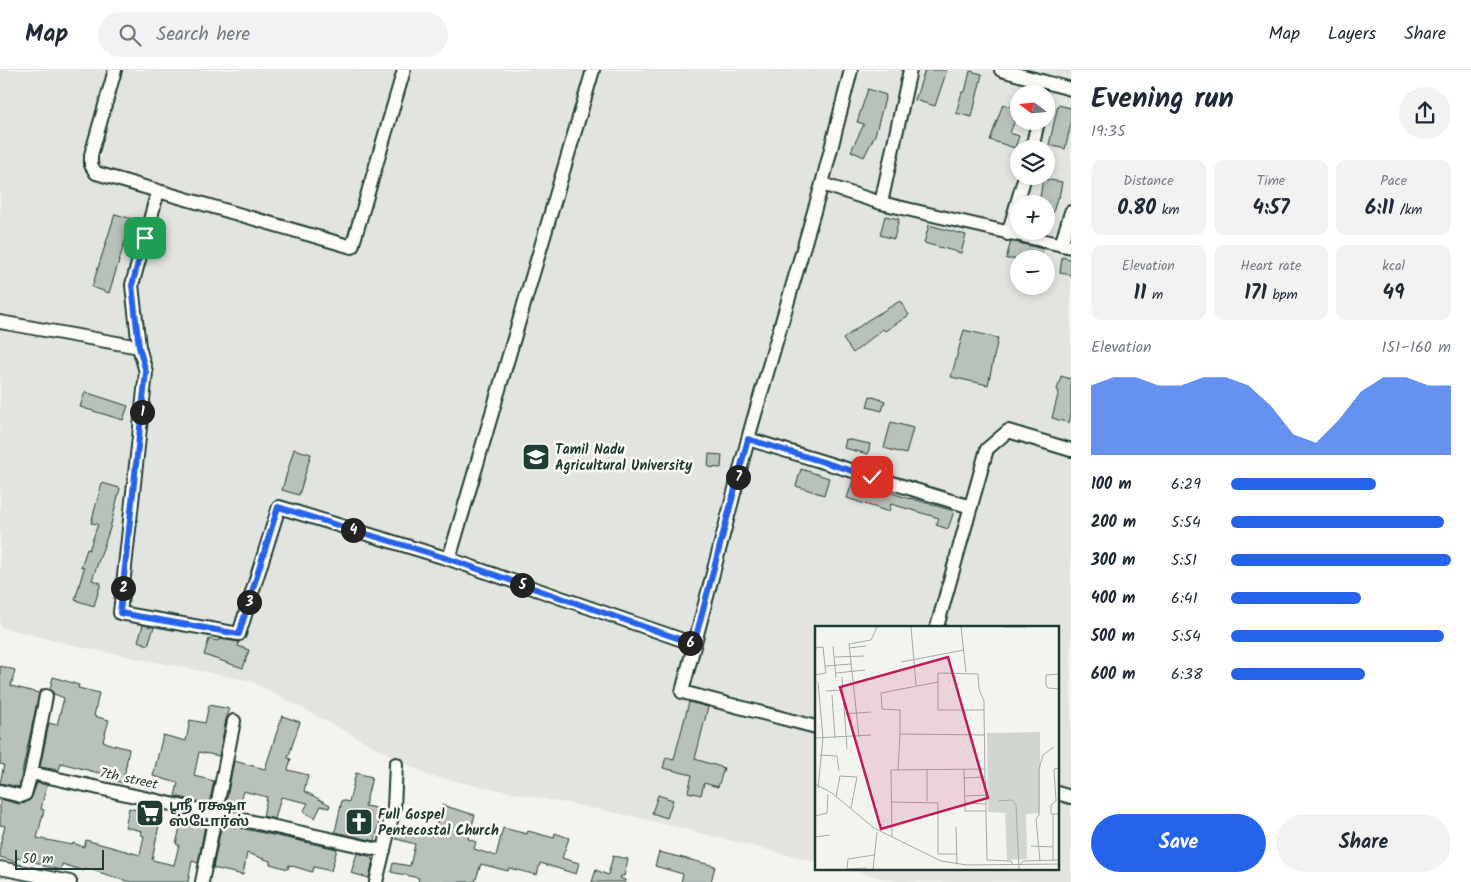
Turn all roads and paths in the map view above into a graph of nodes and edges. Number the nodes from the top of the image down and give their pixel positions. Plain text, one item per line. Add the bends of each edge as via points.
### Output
1 (115, 70) edge
2 (404, 70) edge
3 (593, 70) edge
4 (851, 70) edge
5 (910, 70) edge
6 (1001, 70) edge
7 (1038, 85) edge
8 (1055, 88) edge
9 (1071, 89) edge
10 (822, 184) junction
11 (1022, 185) edge
12 (158, 191) junction
13 (882, 203) junction
14 (1071, 212) edge
15 (1008, 234) junction
16 (1066, 246) edge
17 (0, 322) edge
18 (139, 347) junction
19 (748, 439) junction
20 (1071, 450) edge
21 (971, 507) junction
22 (449, 559) junction
23 (937, 626) edge
24 (694, 644) junction
25 (46, 696) dead end
26 (234, 721) dead end
27 (815, 726) edge
28 (396, 764) dead end
29 (31, 772) junction
30 (0, 791) edge
31 (1058, 793) edge
32 (1071, 797) edge
33 (216, 813) junction
34 (384, 851) junction
35 (0, 868) edge
36 (20, 877) edge
37 (70, 882) edge
38 (202, 882) edge
39 (376, 882) edge

1 - 12 street via 91,164 96,173
2 - 12 street via 352,247
3 - 22 street
4 - 10 street
5 - 13 street
6 - 7 street
8 - 9 street
10 - 13 street
10 - 19 street
11 - 15 street
12 - 18 street via 132,285
13 - 15 street
14 - 16 street
15 - 16 street
17 - 18 street
18 - 22 street via 146,372 120,613 239,634 278,507
19 - 21 street
19 - 24 street
20 - 21 street via 1008,431 987,449
21 - 23 street
22 - 24 street
24 - 27 street via 682,692
25 - 29 street
26 - 33 street
28 - 34 street via 394,808
29 - 30 street via 25,794
29 - 33 street, 7th street
31 - 32 street
33 - 34 street, 7th street
33 - 38 street
34 - 39 street
35 - 36 street
36 - 37 street

